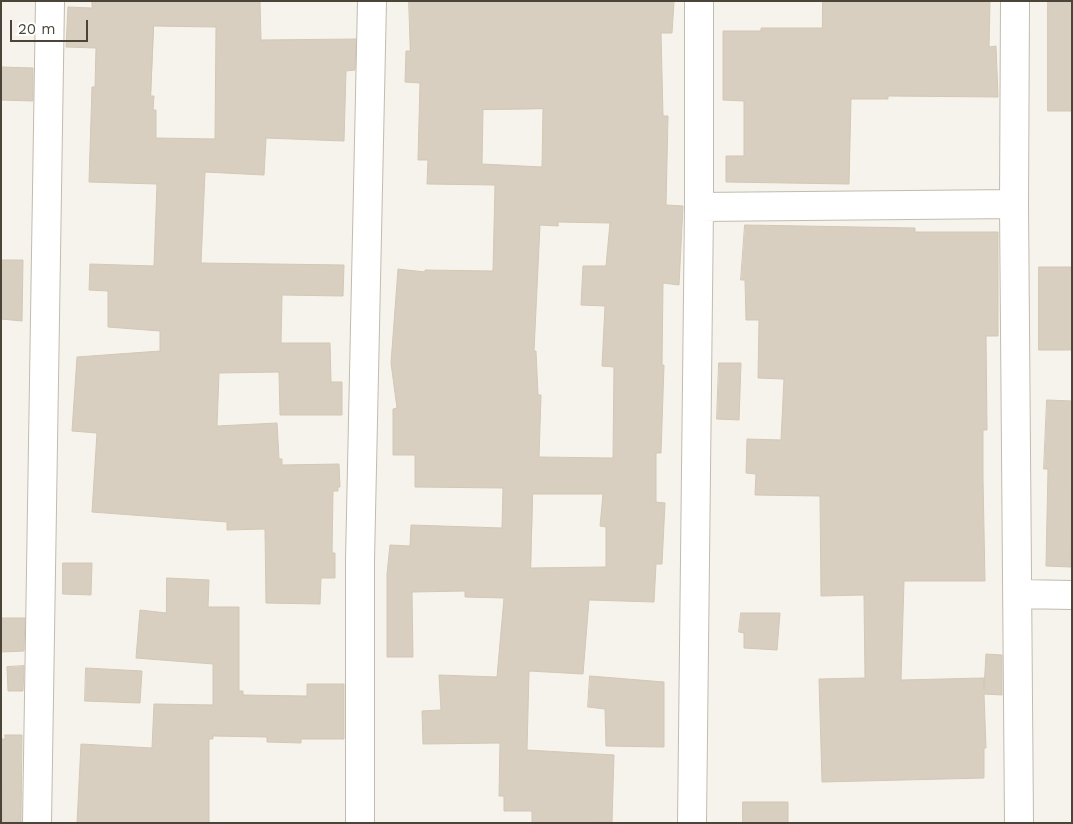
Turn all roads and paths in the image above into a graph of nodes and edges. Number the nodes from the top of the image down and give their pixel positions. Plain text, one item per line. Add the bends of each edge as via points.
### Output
1 (50, 1) edge
2 (372, 1) edge
3 (699, 1) edge
4 (1015, 1) edge
5 (1014, 204) junction
6 (699, 207) junction
7 (1018, 594) junction
8 (1072, 595) edge
9 (37, 823) edge
10 (360, 823) edge
11 (692, 823) edge
12 (1020, 823) edge

1 - 9 street
2 - 10 street via 361,550
3 - 6 street
4 - 5 street
5 - 6 street
5 - 7 street
6 - 11 street
7 - 8 street
7 - 12 street

